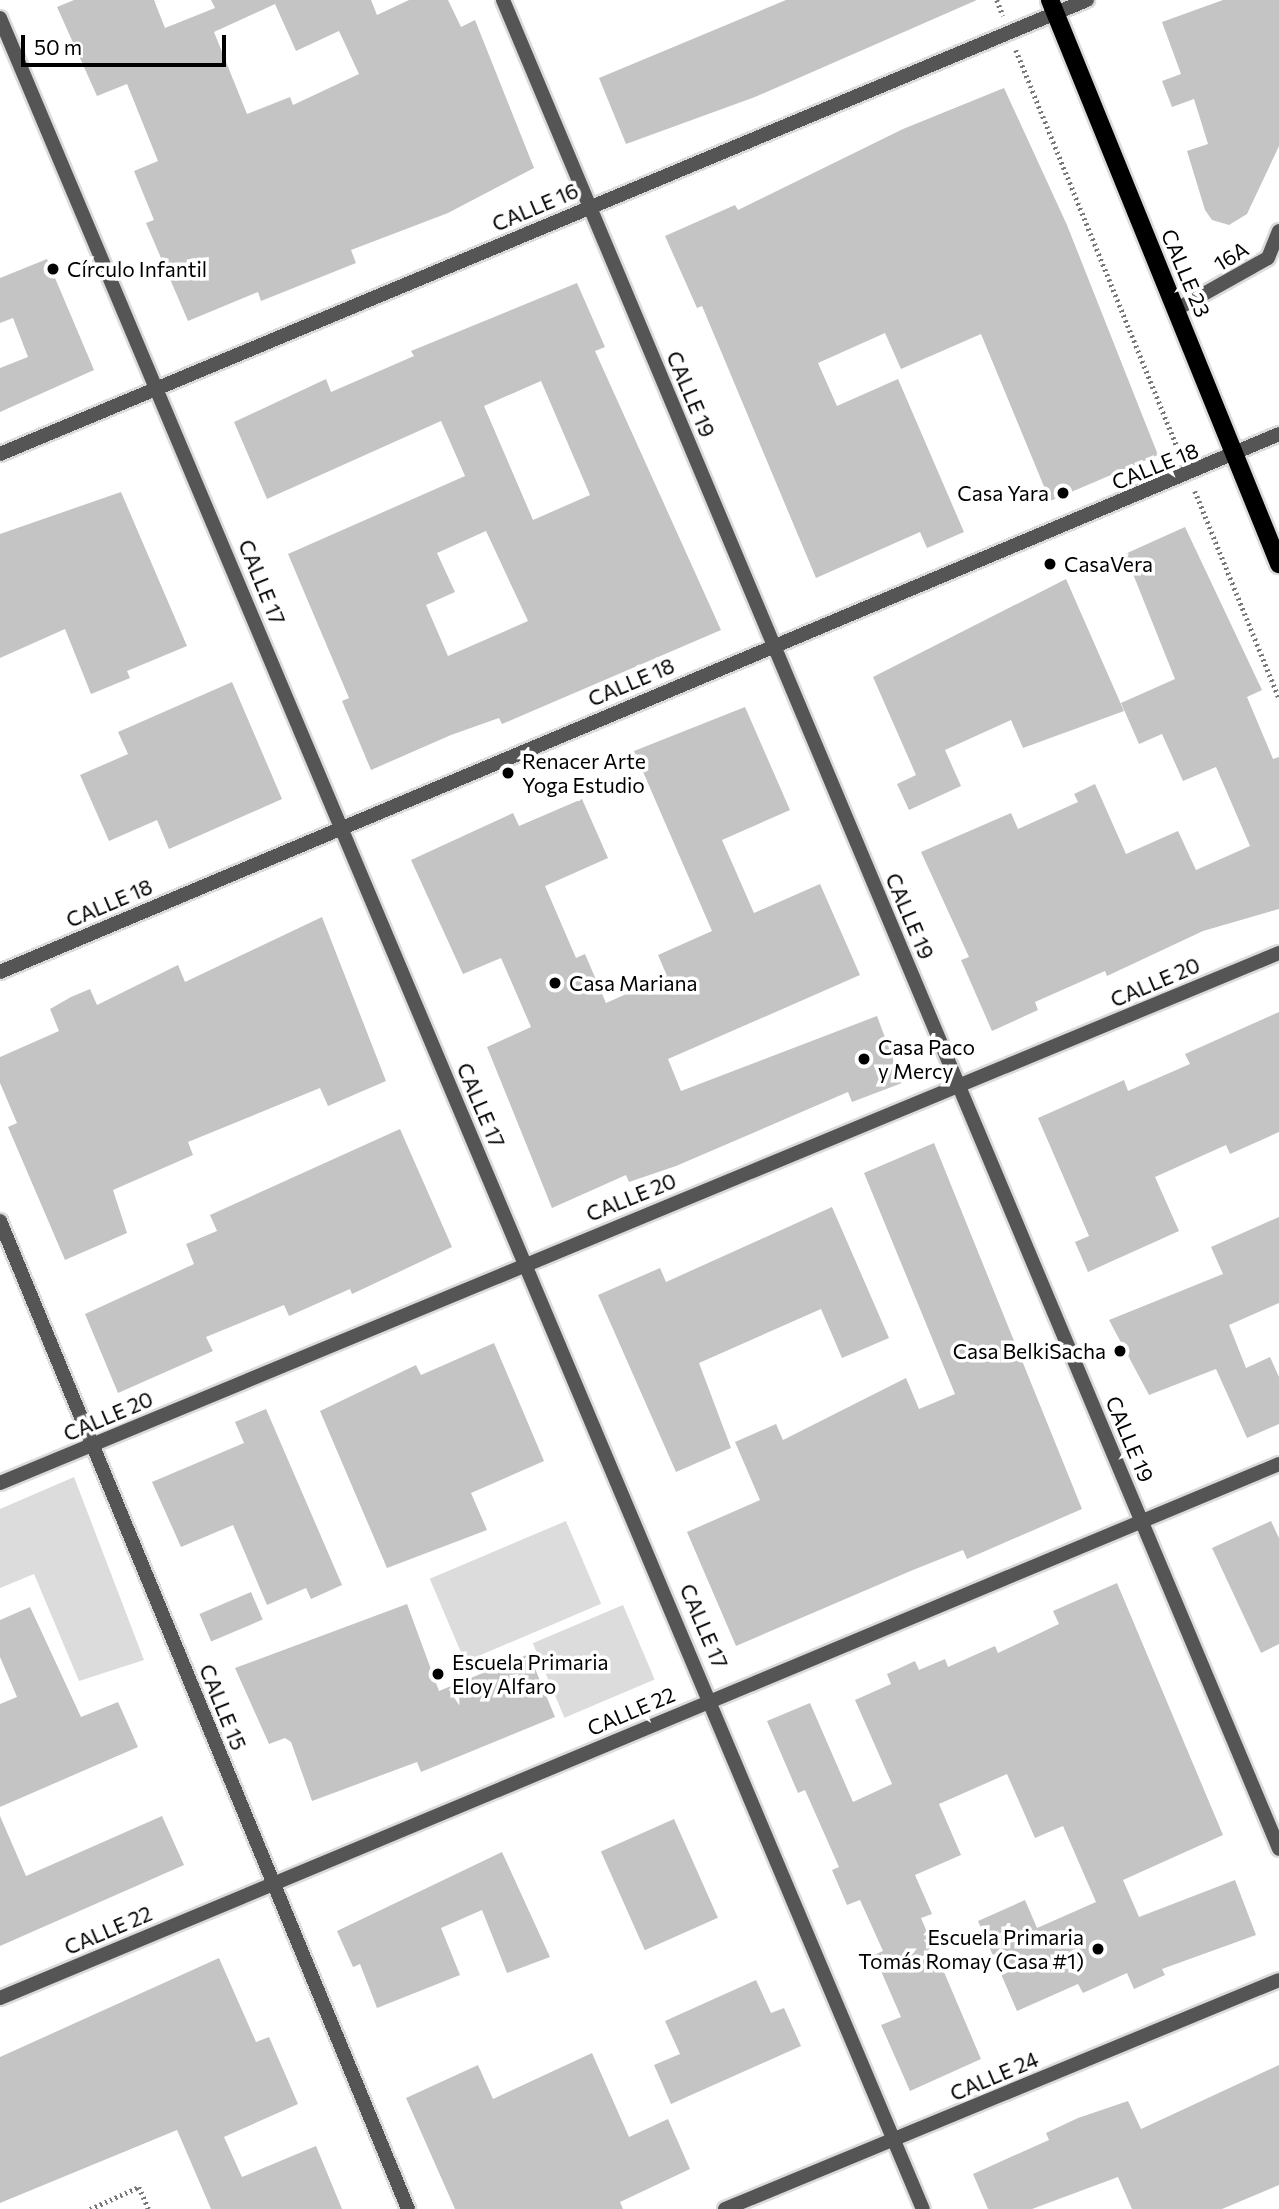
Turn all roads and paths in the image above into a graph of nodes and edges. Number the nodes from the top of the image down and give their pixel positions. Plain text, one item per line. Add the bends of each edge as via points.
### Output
1 (503, 0) edge
2 (997, 0) edge
3 (1087, 0) edge
4 (1049, 5) edge
5 (0, 18) edge
6 (1008, 32) junction
7 (590, 207) junction
8 (1279, 231) edge
9 (1274, 260) edge
10 (1177, 309) junction
11 (159, 388) junction
12 (1279, 434) edge
13 (0, 454) edge
14 (1234, 456) junction
15 (1188, 475) junction
16 (1279, 564) edge
17 (774, 645) junction
18 (1279, 698) edge
19 (341, 827) junction
20 (1279, 953) edge
21 (0, 972) edge
22 (959, 1088) junction
23 (0, 1221) edge
24 (525, 1263) junction
25 (92, 1445) junction
26 (1279, 1464) edge
27 (0, 1483) edge
28 (1141, 1521) junction
29 (713, 1700) junction
30 (1279, 1849) edge
31 (273, 1884) junction
32 (1279, 1980) edge
33 (0, 1998) edge
34 (896, 2140) junction
35 (90, 2209) edge
36 (149, 2209) edge
37 (408, 2209) edge
38 (725, 2209) edge
39 (923, 2209) edge

1 - 7 street, CALLE 19
2 - 6 path
3 - 4 street, CALLE 16
4 - 6 street, CALLE 16
4 - 10 main road, CALLE 23
5 - 11 street, CALLE 17
6 - 7 street, CALLE 16
6 - 15 path
7 - 11 street, CALLE 16
7 - 17 street, CALLE 19
8 - 9 street, 16A
9 - 10 street, 16A
10 - 14 main road, CALLE 23
11 - 13 street, CALLE 16
11 - 19 street, CALLE 17
12 - 14 street, CALLE 18
14 - 15 street, CALLE 18
14 - 16 main road, CALLE 23
15 - 17 street, CALLE 18
15 - 18 path
17 - 19 street, CALLE 18
17 - 22 street, CALLE 19
19 - 21 street, CALLE 18
19 - 24 street, CALLE 17
20 - 22 street, CALLE 20
22 - 24 street, CALLE 20
22 - 28 street, CALLE 19
23 - 25 street, CALLE 15
24 - 25 street, CALLE 20
24 - 29 street, CALLE 17
25 - 27 street, CALLE 20
25 - 31 street, CALLE 15
26 - 28 street, CALLE 22
28 - 29 street, CALLE 22
28 - 30 street, CALLE 19
29 - 31 street, CALLE 22
29 - 34 street, CALLE 17
31 - 33 street, CALLE 22
31 - 37 street, CALLE 15
32 - 34 street, CALLE 24
34 - 38 street, CALLE 24
34 - 39 street, CALLE 17
35 - 36 path via 139,2187

